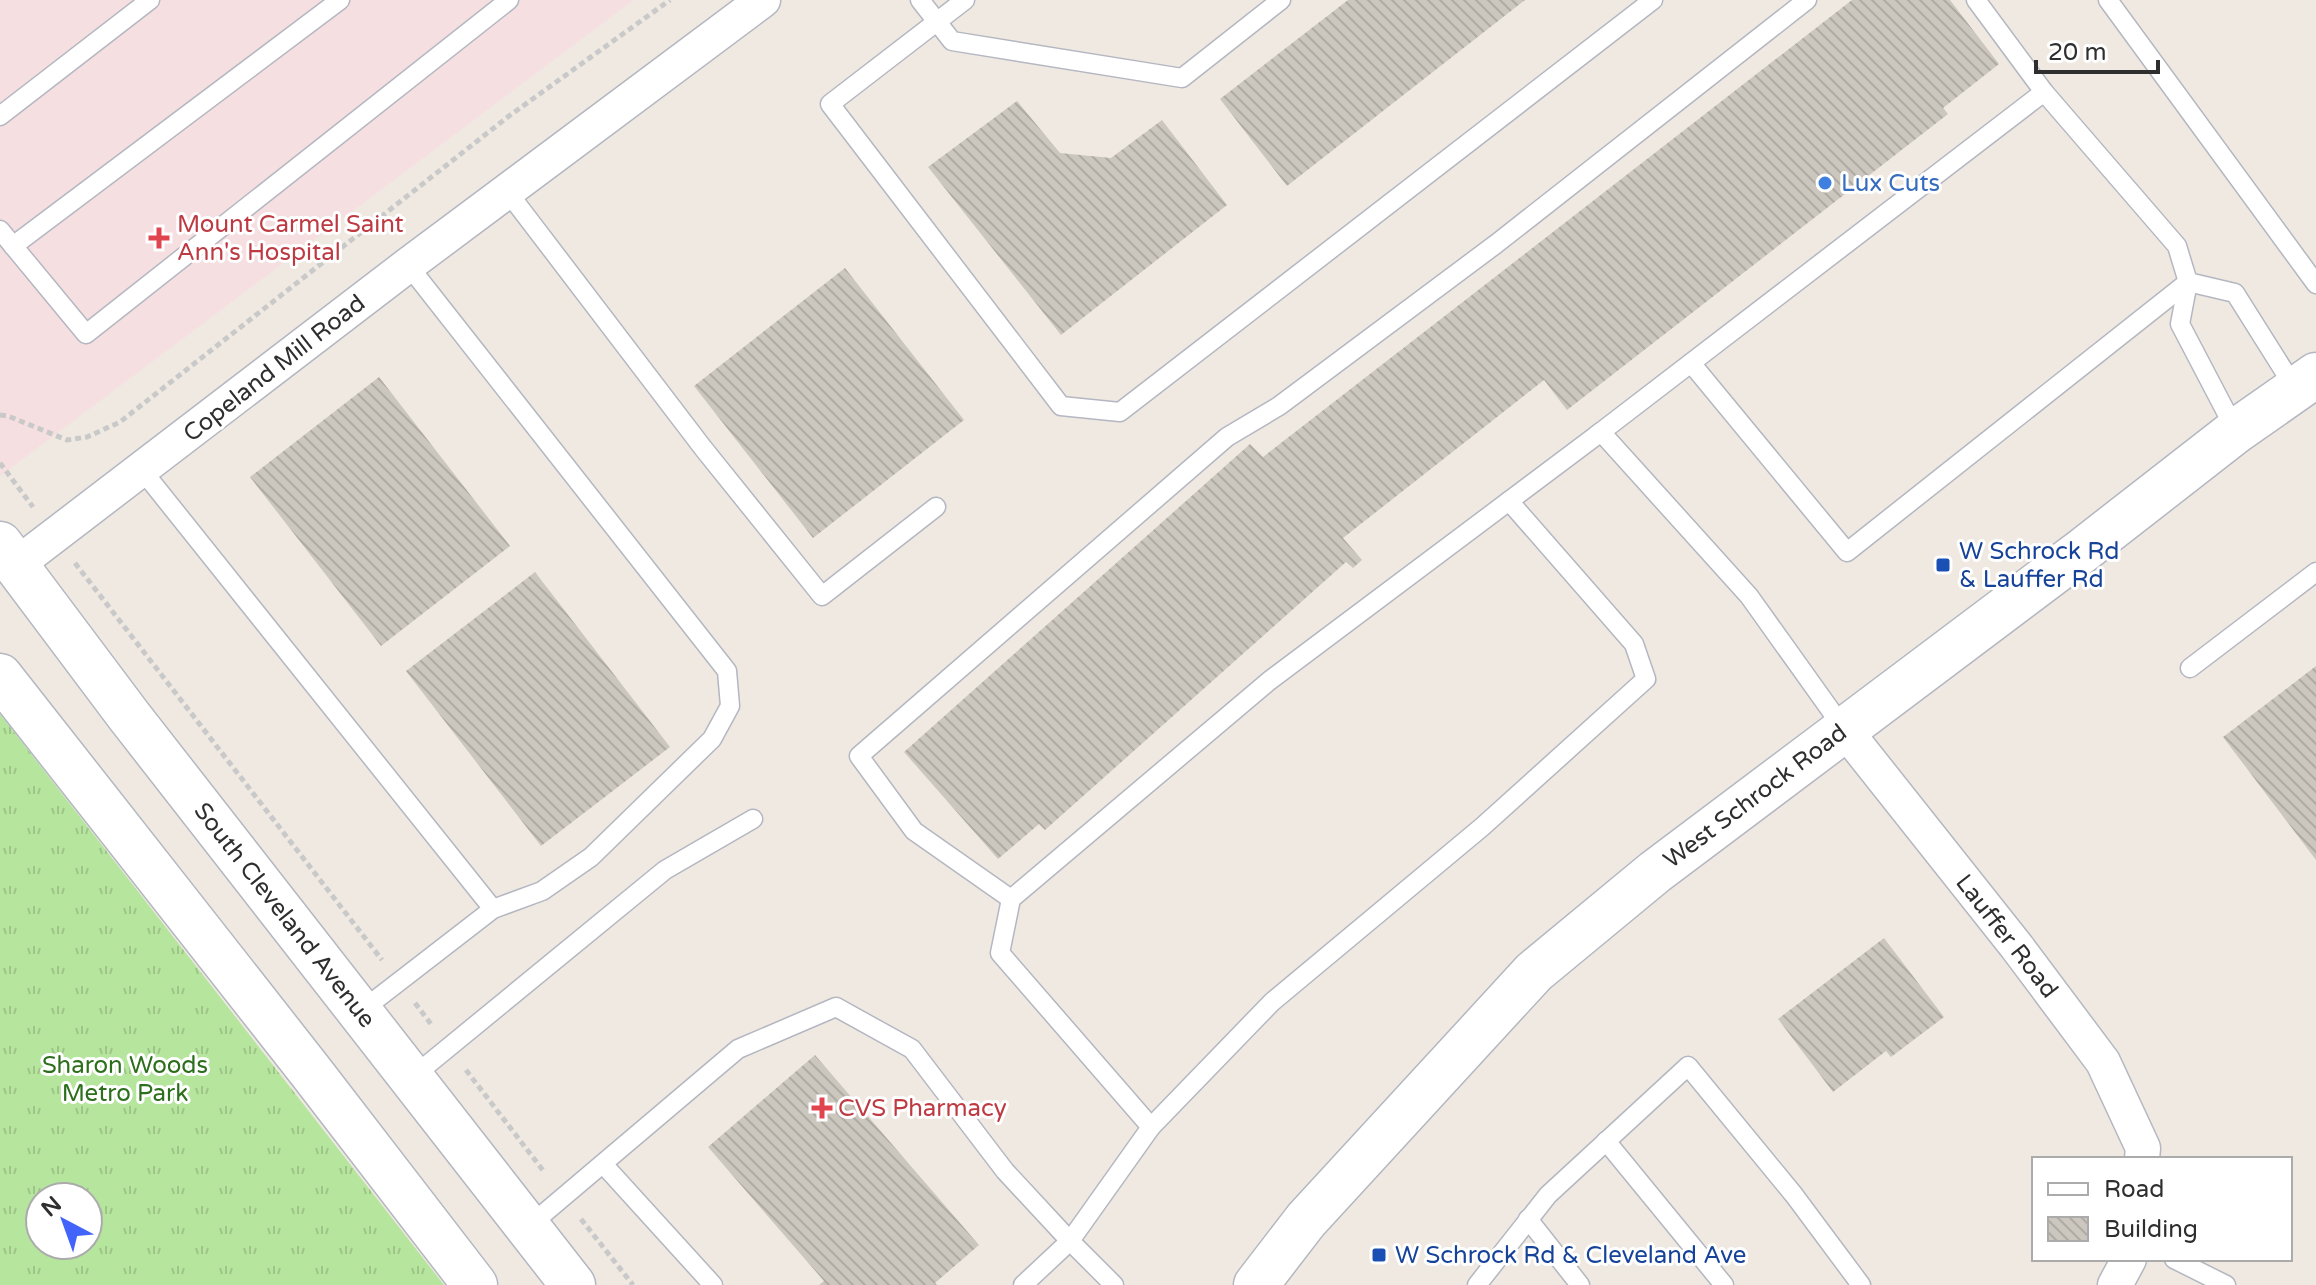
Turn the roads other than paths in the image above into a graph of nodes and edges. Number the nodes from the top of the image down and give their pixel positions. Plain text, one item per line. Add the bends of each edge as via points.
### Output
1 (150, 0) edge
2 (340, 0) edge
3 (509, 0) edge
4 (763, 0) edge
5 (920, 0) edge
6 (965, 0) edge
7 (1281, 0) edge
8 (1653, 0) edge
9 (1807, 0) edge
10 (1976, 0) edge
11 (2108, 0) edge
12 (937, 22) junction
13 (2044, 92) junction
14 (0, 116) edge
15 (507, 191) junction
16 (0, 230) edge
17 (13, 246) junction
18 (408, 265) junction
19 (2188, 282) junction
20 (2316, 284) edge
21 (1691, 363) junction
22 (2306, 382) edge
23 (2236, 431) junction
24 (1597, 435) junction
25 (142, 470) junction
26 (1509, 501) junction
27 (936, 507) dead end
28 (8, 555) edge
29 (2316, 572) edge
30 (2190, 668) dead end
31 (0, 676) edge
32 (1844, 729) junction
33 (753, 819) dead end
34 (1011, 899) junction
35 (493, 909) junction
36 (361, 1011) junction
37 (410, 1079) junction
38 (1151, 1127) junction
39 (1606, 1141) junction
40 (2142, 1157) edge
41 (603, 1164) junction
42 (1528, 1219) junction
43 (529, 1226) junction
44 (1070, 1241) junction
45 (2128, 1261) edge
46 (2178, 1261) edge
47 (475, 1285) edge
48 (573, 1285) edge
49 (713, 1285) edge
50 (1023, 1285) edge
51 (1114, 1285) edge
52 (1256, 1285) edge
53 (1477, 1285) edge
54 (1580, 1285) edge
55 (1724, 1285) edge
56 (1861, 1285) edge
57 (2115, 1285) edge
58 (2226, 1285) edge

1 - 14 lane
2 - 17 lane
3 - 17 lane via 86,334
4 - 15 street, Copeland Mill Road
5 - 12 lane
6 - 12 lane
7 - 12 lane via 1182,78 952,41
8 - 12 lane via 1120,412 1061,406 830,104
9 - 34 lane via 1496,244 1279,406 1227,437 859,756 914,831
10 - 13 lane
11 - 20 lane
13 - 19 lane via 2177,246
13 - 21 lane
15 - 18 street, Copeland Mill Road
15 - 27 lane via 822,596
16 - 17 lane
18 - 25 street, Copeland Mill Road
18 - 35 lane via 727,671 730,706 712,739 591,857 542,891
19 - 21 lane via 1847,552
19 - 22 lane via 2235,293
19 - 23 lane via 2180,324
21 - 24 lane
22 - 23 main road, West Schrock Road
23 - 32 main road, West Schrock Road
24 - 26 lane
24 - 32 lane via 1601,432 1749,596
25 - 28 street, Copeland Mill Road via 55,537
25 - 35 lane
26 - 34 lane via 1269,681
26 - 38 lane via 1634,644 1646,679 1482,827 1272,1002
28 - 36 main road, South Cleveland Avenue
29 - 30 lane
31 - 47 main road
32 - 40 street, Lauffer Road via 2103,1062 2143,1148
32 - 52 main road, West Schrock Road via 1655,872 1534,972 1306,1220
33 - 37 lane via 665,870
34 - 38 lane via 1000,953
35 - 36 lane
36 - 37 main road, South Cleveland Avenue
37 - 43 main road, South Cleveland Avenue
38 - 44 lane
39 - 42 lane
39 - 55 lane
39 - 56 lane via 1688,1066
41 - 43 lane
41 - 44 lane via 738,1049 836,1007 912,1049 1005,1171
41 - 49 lane
42 - 53 lane
42 - 54 lane
43 - 48 main road, South Cleveland Avenue
44 - 50 lane
44 - 51 lane
45 - 57 street
46 - 58 lane

